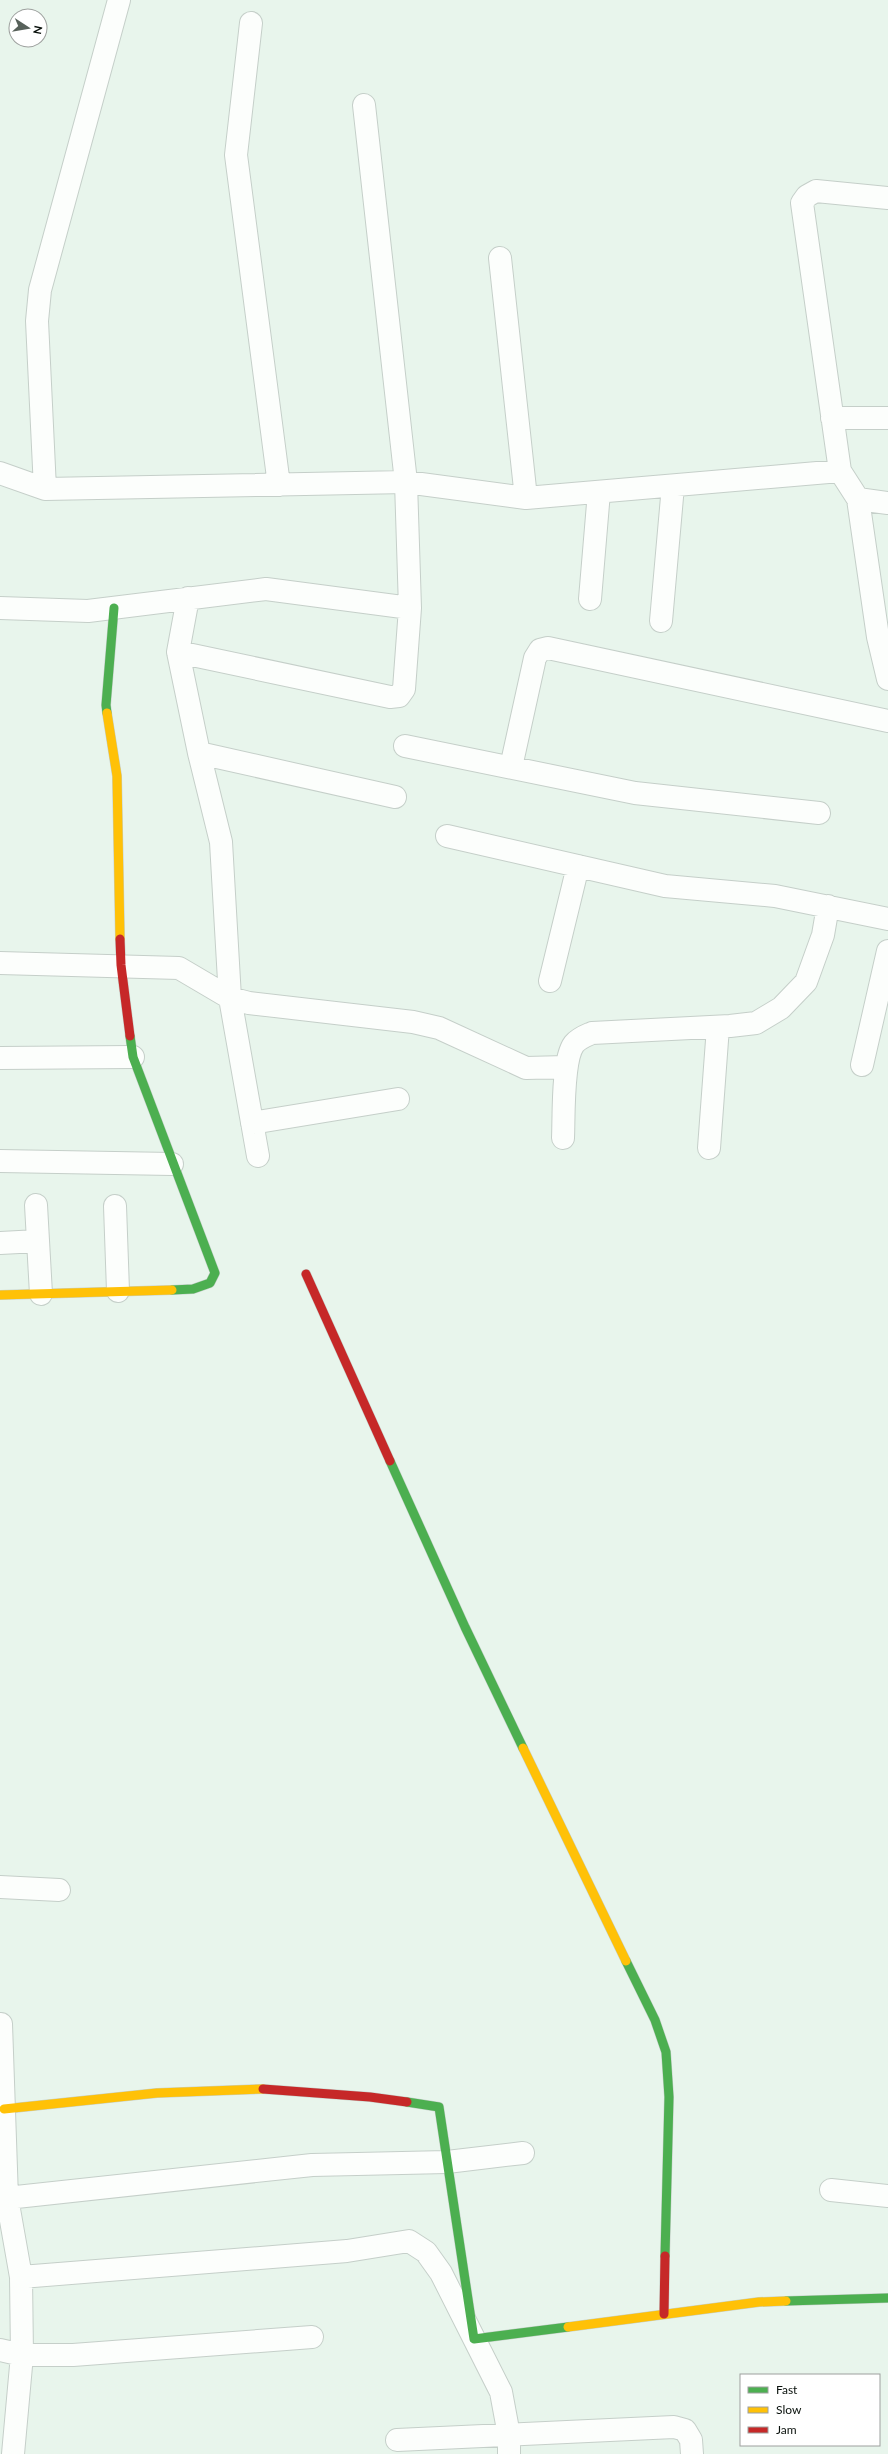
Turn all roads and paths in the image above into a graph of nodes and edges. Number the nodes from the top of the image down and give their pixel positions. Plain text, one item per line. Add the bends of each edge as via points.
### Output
1 (119, 0) edge
2 (251, 24) dead end
3 (364, 105) dead end
4 (888, 198) edge
5 (500, 258) dead end
6 (832, 418) junction
7 (888, 418) edge
8 (840, 471) junction
9 (0, 473) edge
10 (406, 482) junction
11 (279, 485) junction
12 (673, 486) junction
13 (45, 489) junction
14 (599, 492) junction
15 (526, 498) junction
16 (858, 498) junction
17 (888, 504) edge
18 (188, 598) junction
19 (590, 598) dead end
20 (0, 608) edge
21 (114, 608) junction
22 (410, 608) junction
23 (661, 621) dead end
24 (883, 638) edge
25 (178, 652) junction
26 (888, 679) edge
27 (888, 721) edge
28 (405, 746) dead end
29 (199, 753) junction
30 (511, 767) junction
31 (395, 797) dead end
32 (819, 813) dead end
33 (447, 836) dead end
34 (578, 866) junction
35 (828, 906) junction
36 (888, 919) edge
37 (888, 951) edge
38 (0, 963) edge
39 (121, 965) junction
40 (550, 981) dead end
41 (230, 998) junction
42 (718, 1027) junction
43 (0, 1058) edge
44 (133, 1058) junction
45 (862, 1065) dead end
46 (566, 1067) junction
47 (398, 1099) dead end
48 (252, 1123) junction
49 (563, 1138) dead end
50 (709, 1148) dead end
51 (258, 1156) dead end
52 (0, 1161) edge
53 (172, 1164) junction
54 (36, 1206) dead end
55 (115, 1206) dead end
56 (38, 1241) junction
57 (0, 1244) edge
58 (306, 1274) dead end
59 (118, 1291) junction
60 (41, 1294) junction
61 (0, 1295) edge
62 (0, 1888) edge
63 (59, 1890) dead end
64 (1, 2024) dead end
65 (4, 2108) junction
66 (523, 2153) dead end
67 (447, 2162) junction
68 (831, 2190) dead end
69 (888, 2196) edge
70 (7, 2198) junction
71 (21, 2277) junction
72 (888, 2298) edge
73 (664, 2314) junction
74 (312, 2337) dead end
75 (474, 2339) junction
76 (0, 2350) edge
77 (22, 2355) junction
78 (397, 2440) dead end
79 (509, 2444) edge
80 (13, 2454) edge
81 (692, 2454) edge

1 - 13 street via 40,290 37,321
2 - 11 street via 236,155
3 - 10 street
4 - 6 street via 816,191 807,196 802,203
5 - 15 street
6 - 7 street
6 - 8 street
8 - 12 street
8 - 16 street
9 - 13 street
10 - 11 street
10 - 15 street
10 - 22 street
11 - 13 street
12 - 14 street
12 - 23 street
14 - 15 street
14 - 19 street
16 - 17 street
16 - 24 street
18 - 21 street
18 - 22 street via 266,589
18 - 25 street
20 - 21 street via 53,611
21 - 39 street via 106,705 117,776
22 - 25 street via 404,689 400,696 390,697
24 - 26 street
25 - 29 street
27 - 30 street via 548,648 540,650 535,658
28 - 30 street
29 - 31 street
29 - 41 street via 221,842
30 - 32 street via 635,793
33 - 34 street
34 - 35 street via 665,886 775,896
34 - 40 street
35 - 36 street
35 - 42 street via 823,935 806,982 781,1008 756,1023
37 - 45 street
38 - 39 street
39 - 41 street via 178,968
39 - 44 street
41 - 46 street via 249,1003 413,1022 439,1028 526,1068
41 - 48 street
42 - 46 street via 592,1033 580,1037 573,1045
42 - 50 street
43 - 44 street
44 - 53 street
46 - 49 street
47 - 48 street
48 - 51 street
52 - 53 street
53 - 59 street via 215,1273 210,1283 192,1289
54 - 56 street
55 - 59 street
56 - 57 street
56 - 60 street
58 - 73 street via 466,1627 655,2020 666,2052 669,2098
59 - 60 street
60 - 61 street
62 - 63 street
64 - 65 street
65 - 67 street via 157,2093 253,2088 370,2097 439,2107
65 - 70 street
66 - 67 street
67 - 70 street via 312,2165
67 - 75 street
68 - 69 street
70 - 71 street
71 - 75 street via 347,2251 409,2241 426,2252 441,2273
71 - 77 street
72 - 73 street via 760,2302
73 - 75 street
74 - 77 street via 73,2355
75 - 79 street via 501,2392
76 - 77 street
77 - 80 street
78 - 79 street
79 - 81 street via 674,2427 685,2430 691,2440

